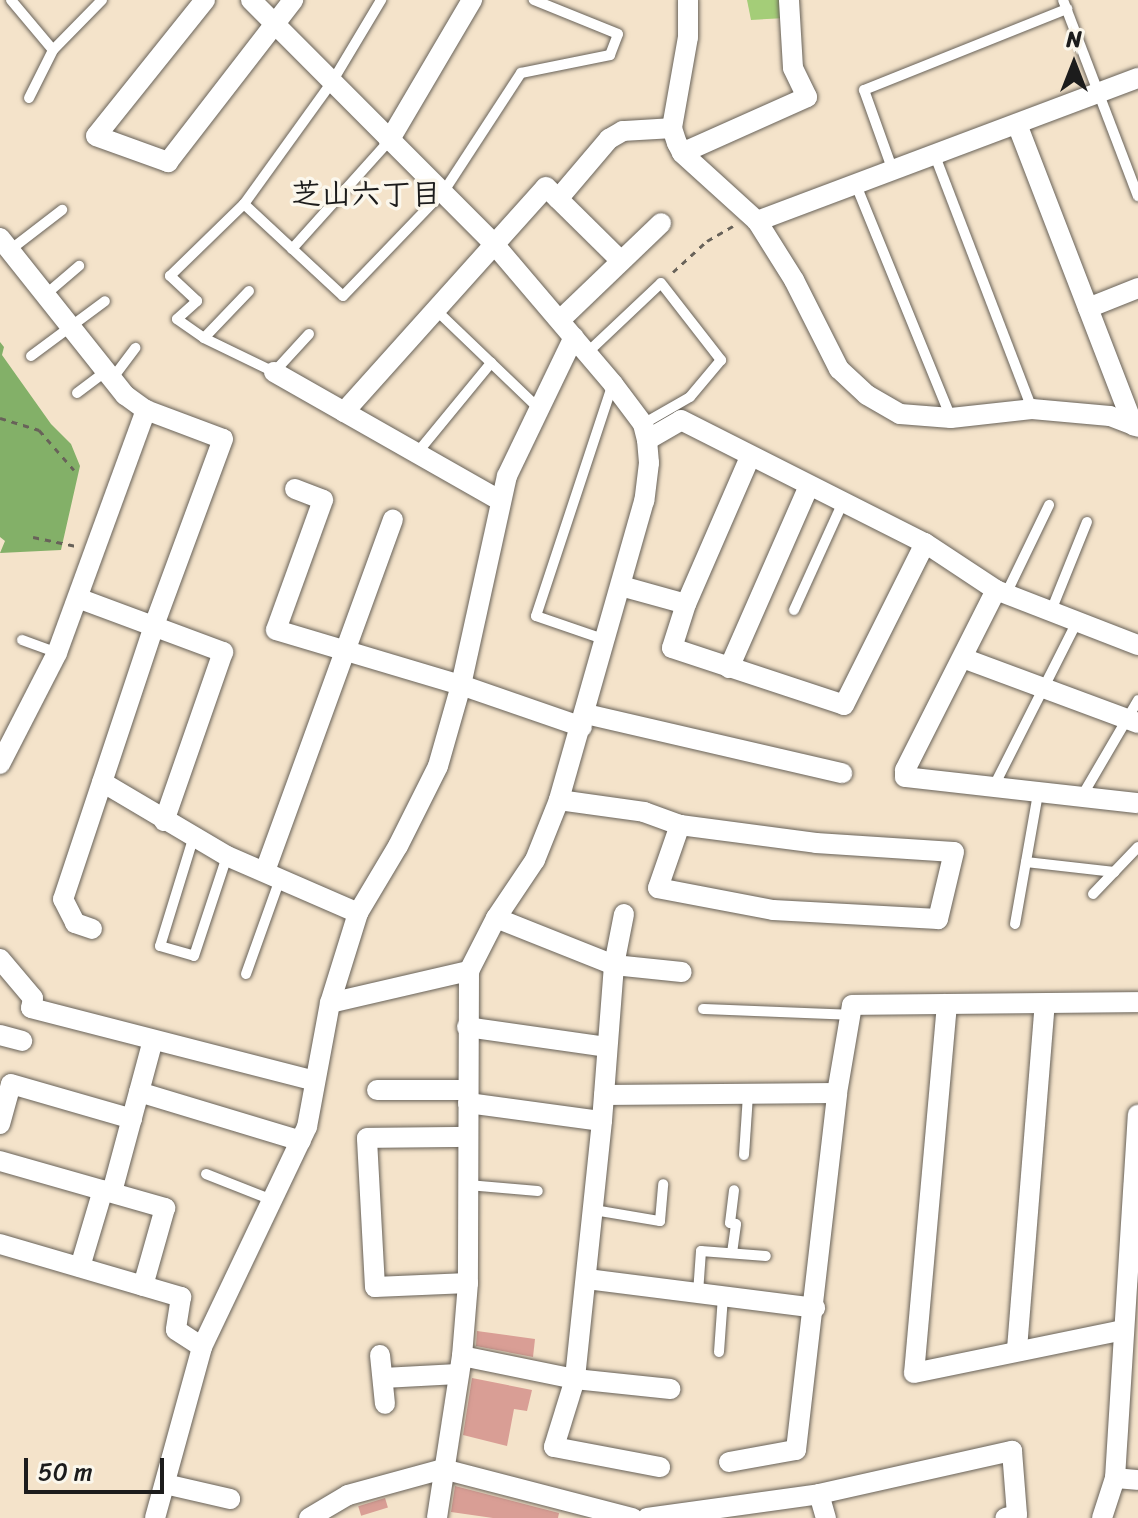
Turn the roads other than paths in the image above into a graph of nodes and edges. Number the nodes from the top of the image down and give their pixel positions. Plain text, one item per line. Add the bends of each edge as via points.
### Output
1 (11, 0) edge
2 (102, 0) edge
3 (205, 0) edge
4 (251, 0) edge
5 (293, 0) edge
6 (381, 0) edge
7 (472, 0) edge
8 (534, 0) edge
9 (688, 0) edge
10 (789, 0) edge
11 (1065, 4) edge
12 (276, 26) junction
13 (53, 50) junction
14 (1138, 78) edge
15 (332, 82) junction
16 (1099, 94) junction
17 (29, 98) dead end
18 (1017, 124) junction
19 (672, 128) junction
20 (389, 141) junction
21 (682, 153) junction
22 (935, 156) junction
23 (893, 171) junction
24 (856, 185) junction
25 (444, 191) junction
26 (1138, 196) edge
27 (558, 199) junction
28 (244, 204) junction
29 (62, 210) dead end
30 (755, 218) junction
31 (661, 223) dead end
32 (5, 244) edge
33 (494, 244) junction
34 (292, 249) junction
35 (621, 261) junction
36 (79, 266) dead end
37 (1138, 288) edge
38 (249, 291) dead end
39 (45, 295) junction
40 (105, 301) dead end
41 (1088, 308) junction
42 (436, 310) junction
43 (560, 320) junction
44 (70, 327) junction
45 (309, 334) dead end
46 (204, 338) junction
47 (581, 344) junction
48 (135, 348) dead end
49 (31, 356) dead end
50 (491, 363) junction
51 (274, 372) junction
52 (109, 376) junction
53 (613, 384) junction
54 (77, 393) dead end
55 (537, 407) junction
56 (1032, 409) junction
57 (146, 410) junction
58 (344, 412) junction
59 (951, 418) junction
60 (1136, 424) edge
61 (645, 432) junction
62 (417, 453) junction
63 (750, 457) junction
64 (809, 486) junction
65 (295, 489) dead end
66 (499, 500) junction
67 (843, 502) junction
68 (1049, 505) dead end
69 (393, 520) dead end
70 (1087, 522) dead end
71 (925, 543) junction
72 (621, 586) junction
73 (1001, 592) junction
74 (78, 598) junction
75 (686, 604) junction
76 (794, 610) dead end
77 (1051, 611) junction
78 (1077, 622) junction
79 (154, 626) junction
80 (22, 640) dead end
81 (607, 641) junction
82 (1138, 645) edge
83 (345, 651) junction
84 (57, 653) junction
85 (963, 658) junction
86 (729, 668) junction
87 (461, 685) junction
88 (1044, 687) junction
89 (1138, 700) edge
90 (584, 720) junction
91 (1133, 721) edge
92 (0, 764) edge
93 (842, 773) dead end
94 (102, 782) junction
95 (993, 789) junction
96 (1038, 794) junction
97 (1081, 798) junction
98 (559, 800) junction
99 (1138, 803) edge
100 (164, 821) junction
101 (680, 825) junction
102 (193, 839) junction
103 (1138, 847) edge
104 (227, 856) junction
105 (1026, 862) junction
106 (1114, 872) junction
107 (273, 875) junction
108 (1093, 894) dead end
109 (358, 913) junction
110 (624, 914) dead end
111 (496, 918) junction
112 (1015, 924) dead end
113 (92, 929) dead end
114 (0, 959) edge
115 (614, 965) junction
116 (469, 971) junction
117 (682, 972) dead end
118 (246, 974) dead end
119 (1138, 1002) edge
120 (330, 1003) junction
121 (947, 1004) junction
122 (1045, 1004) junction
123 (703, 1009) dead end
124 (850, 1015) junction
125 (467, 1027) junction
126 (0, 1035) edge
127 (153, 1040) junction
128 (22, 1041) dead end
129 (607, 1047) junction
130 (315, 1081) junction
131 (377, 1090) dead end
132 (139, 1092) junction
133 (837, 1093) junction
134 (748, 1094) junction
135 (604, 1095) junction
136 (468, 1097) junction
137 (1138, 1115) edge
138 (132, 1119) junction
139 (602, 1121) junction
140 (0, 1124) edge
141 (468, 1137) junction
142 (301, 1141) junction
143 (744, 1155) dead end
144 (1136, 1160) edge
145 (0, 1161) edge
146 (206, 1174) dead end
147 (663, 1184) dead end
148 (468, 1185) junction
149 (734, 1190) dead end
150 (107, 1191) junction
151 (538, 1191) dead end
152 (272, 1200) junction
153 (594, 1210) junction
154 (0, 1244) edge
155 (732, 1253) junction
156 (766, 1256) dead end
157 (80, 1267) junction
158 (587, 1279) junction
159 (468, 1283) junction
160 (143, 1286) junction
161 (698, 1293) junction
162 (723, 1296) junction
163 (815, 1308) junction
164 (1123, 1330) junction
165 (202, 1347) junction
166 (1017, 1349) junction
167 (719, 1352) dead end
168 (380, 1355) dead end
169 (460, 1365) junction
170 (383, 1378) junction
171 (575, 1379) junction
172 (670, 1389) dead end
173 (385, 1404) dead end
174 (729, 1462) dead end
175 (660, 1467) dead end
176 (443, 1469) junction
177 (1115, 1478) junction
178 (1138, 1480) edge
179 (165, 1484) junction
180 (819, 1494) junction
181 (230, 1499) dead end
182 (155, 1518) edge
183 (309, 1518) edge
184 (437, 1518) edge
185 (633, 1518) edge
186 (647, 1518) edge
187 (826, 1518) edge
188 (1005, 1518) edge
189 (1102, 1518) edge

1 - 13 lane
2 - 13 lane
3 - 12 street via 96,136 168,162
4 - 12 street
5 - 12 street
6 - 15 lane
7 - 20 street
8 - 25 lane via 618,34 610,55 521,73
9 - 19 street via 688,37
10 - 21 street via 793,68 807,97
11 - 16 lane
11 - 23 lane via 864,90
12 - 15 street
13 - 17 lane
14 - 16 street
15 - 20 street
15 - 28 lane
16 - 18 street
16 - 26 lane
18 - 22 street
18 - 41 street
19 - 21 street
19 - 27 street via 623,131 609,139
20 - 25 street
20 - 34 lane
21 - 30 street
22 - 23 street
22 - 56 lane
23 - 24 street
24 - 30 street
24 - 59 lane
25 - 33 street
25 - 34 lane via 343,296
27 - 33 street via 546,187
27 - 35 street
28 - 34 lane
28 - 46 lane via 170,276 197,301 177,319
29 - 32 lane
30 - 59 street via 839,369 867,395 900,414
31 - 35 street
32 - 39 street
33 - 42 street
33 - 43 street
35 - 43 street
36 - 39 lane
37 - 41 street
38 - 46 lane
39 - 44 street
40 - 44 lane
41 - 60 street
42 - 50 lane
42 - 58 street
43 - 47 street
44 - 49 lane
44 - 52 street
45 - 51 lane
46 - 51 lane
47 - 53 street
47 - 55 street
47 - 61 lane via 661,283 721,360 690,397
48 - 52 lane
50 - 55 lane
50 - 62 lane
51 - 58 street
52 - 54 lane
52 - 57 street
53 - 61 street
53 - 81 lane via 536,616
55 - 66 street
56 - 59 street
56 - 60 street via 1110,416
57 - 74 street
57 - 79 street via 223,439
58 - 62 street
61 - 63 street via 681,420
61 - 72 street via 649,463 644,501
62 - 66 street
63 - 64 street
63 - 75 street
64 - 67 street
64 - 86 street
65 - 83 street via 323,500 276,630
66 - 87 street
67 - 71 street
67 - 76 lane
68 - 73 lane
69 - 83 street
70 - 77 lane
71 - 73 street
71 - 86 street via 844,705
72 - 75 street
72 - 81 street
73 - 77 street
73 - 85 street
74 - 79 street
74 - 84 street
75 - 86 street via 672,648
77 - 78 street
78 - 82 street
78 - 88 lane
79 - 94 street
79 - 100 street via 223,652
80 - 84 lane
81 - 90 street
83 - 87 street
83 - 107 street
84 - 92 street
85 - 88 street
85 - 95 street via 905,777
87 - 90 street
87 - 109 street via 438,766
88 - 91 street
88 - 95 lane
89 - 91 lane
90 - 93 street
90 - 98 street
91 - 97 lane
94 - 100 street
94 - 113 street via 63,899 75,923
95 - 96 street
96 - 97 street
96 - 105 lane
97 - 99 street
98 - 101 street via 644,812
98 - 111 street via 535,860
100 - 102 street
101 - 101 street via 816,843 954,852 938,919 773,910 658,888
102 - 104 street
102 - 104 lane via 160,946 194,956
103 - 106 lane
104 - 107 street
105 - 106 lane
105 - 112 lane
106 - 108 lane
107 - 109 street
107 - 118 lane
109 - 120 street
110 - 115 street
111 - 115 street
111 - 116 street
114 - 127 street via 33,998 31,1008
115 - 117 street
115 - 129 street
116 - 120 street
116 - 125 street
119 - 122 street
120 - 130 street
121 - 122 street
121 - 124 street via 852,1005
121 - 166 street via 914,1373
122 - 166 street
123 - 124 lane
124 - 133 street
125 - 129 street
125 - 136 street
126 - 128 street
127 - 130 street
127 - 132 street
129 - 135 street
130 - 142 street
131 - 136 street
132 - 138 street
132 - 142 street
133 - 134 street
133 - 163 street
134 - 135 street
134 - 143 lane
135 - 139 street
136 - 139 street
136 - 141 street
137 - 144 street
138 - 140 street via 11,1084
138 - 150 street
139 - 153 street
141 - 148 street
141 - 159 street via 367,1138 375,1287
142 - 152 street
144 - 164 street
145 - 150 street
146 - 152 lane
147 - 153 lane via 660,1221
148 - 151 lane
148 - 159 street
149 - 155 lane
150 - 157 street
150 - 160 street via 165,1208
152 - 165 street
153 - 158 street
154 - 157 street
155 - 156 lane
155 - 161 lane via 701,1251
157 - 160 street
158 - 161 street
158 - 171 street
159 - 169 street
160 - 165 street via 181,1297 176,1330
161 - 162 street
162 - 163 street
162 - 167 lane
163 - 174 street via 796,1450
164 - 166 street
164 - 177 street
165 - 179 street
168 - 170 street
169 - 170 street
169 - 171 street
169 - 176 street
170 - 173 street
171 - 172 street
171 - 175 street via 554,1447
176 - 183 street via 348,1495
176 - 184 street
176 - 185 street
177 - 178 street
177 - 189 street
179 - 181 street
179 - 182 street
180 - 186 street
180 - 187 street
180 - 188 street via 1012,1451 1017,1515

